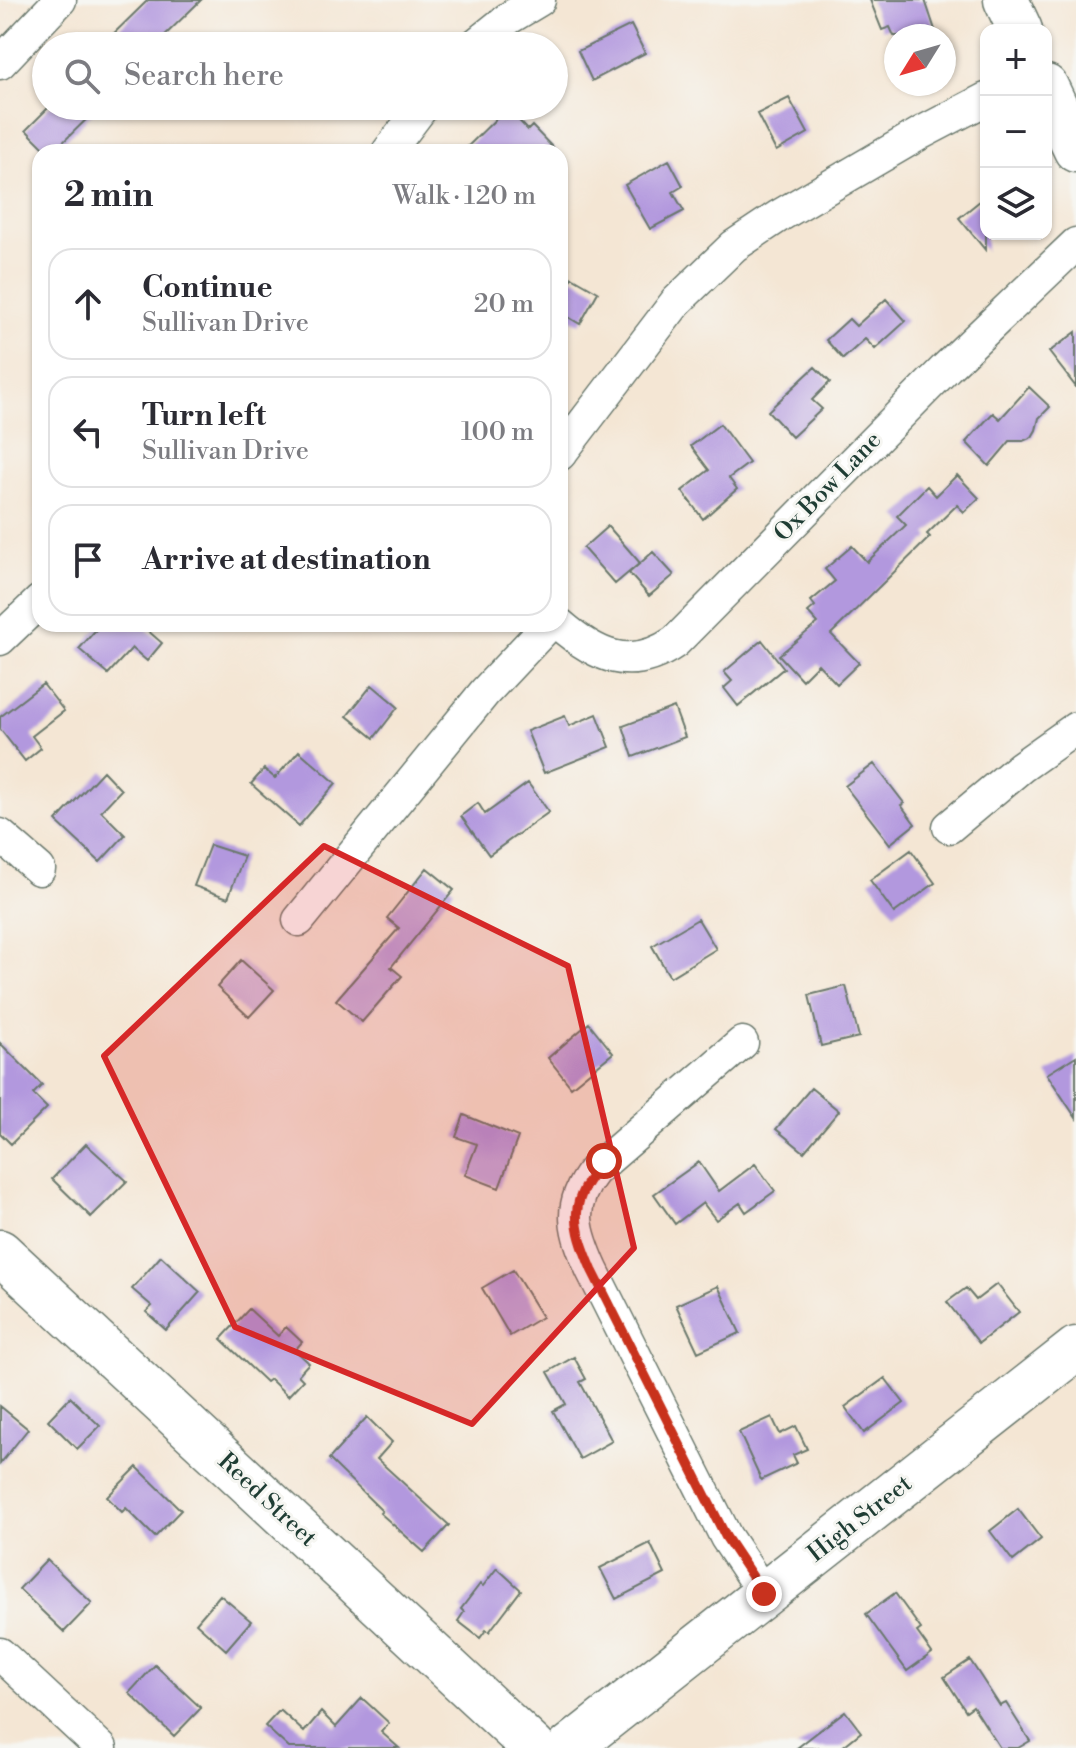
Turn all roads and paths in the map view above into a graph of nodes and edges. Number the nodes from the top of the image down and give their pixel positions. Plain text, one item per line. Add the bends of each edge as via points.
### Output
1 (60, 0) edge
2 (539, 0) edge
3 (1006, 0) edge
4 (1017, 24) edge
5 (492, 32) edge
6 (0, 63) edge
7 (1050, 96) edge
8 (980, 102) edge
9 (412, 120) edge
10 (394, 144) edge
11 (1076, 150) edge
12 (1076, 244) edge
13 (568, 444) edge
14 (32, 609) edge
15 (568, 631) edge
16 (541, 632) edge
17 (0, 639) edge
18 (1076, 728) edge
19 (949, 827) dead end
20 (0, 835) edge
21 (39, 869) dead end
22 (299, 920) dead end
23 (742, 1043) dead end
24 (0, 1252) edge
25 (1076, 1349) edge
26 (764, 1594) junction
27 (0, 1654) edge
28 (101, 1748) edge
29 (534, 1748) edge
30 (569, 1748) edge

1 - 6 street
2 - 5 street
3 - 4 main road
7 - 11 main road
8 - 13 street via 734,246 676,302
9 - 10 street
12 - 15 street, Ox Bow Lane via 675,642 654,655 618,658 594,650
14 - 17 street
16 - 22 street via 492,684
18 - 19 street
20 - 21 street
23 - 26 street via 594,1171 578,1196 576,1224 592,1270 726,1537
24 - 29 main road, Reed Street
25 - 26 main road, High Street
26 - 30 main road, High Street
27 - 28 street

